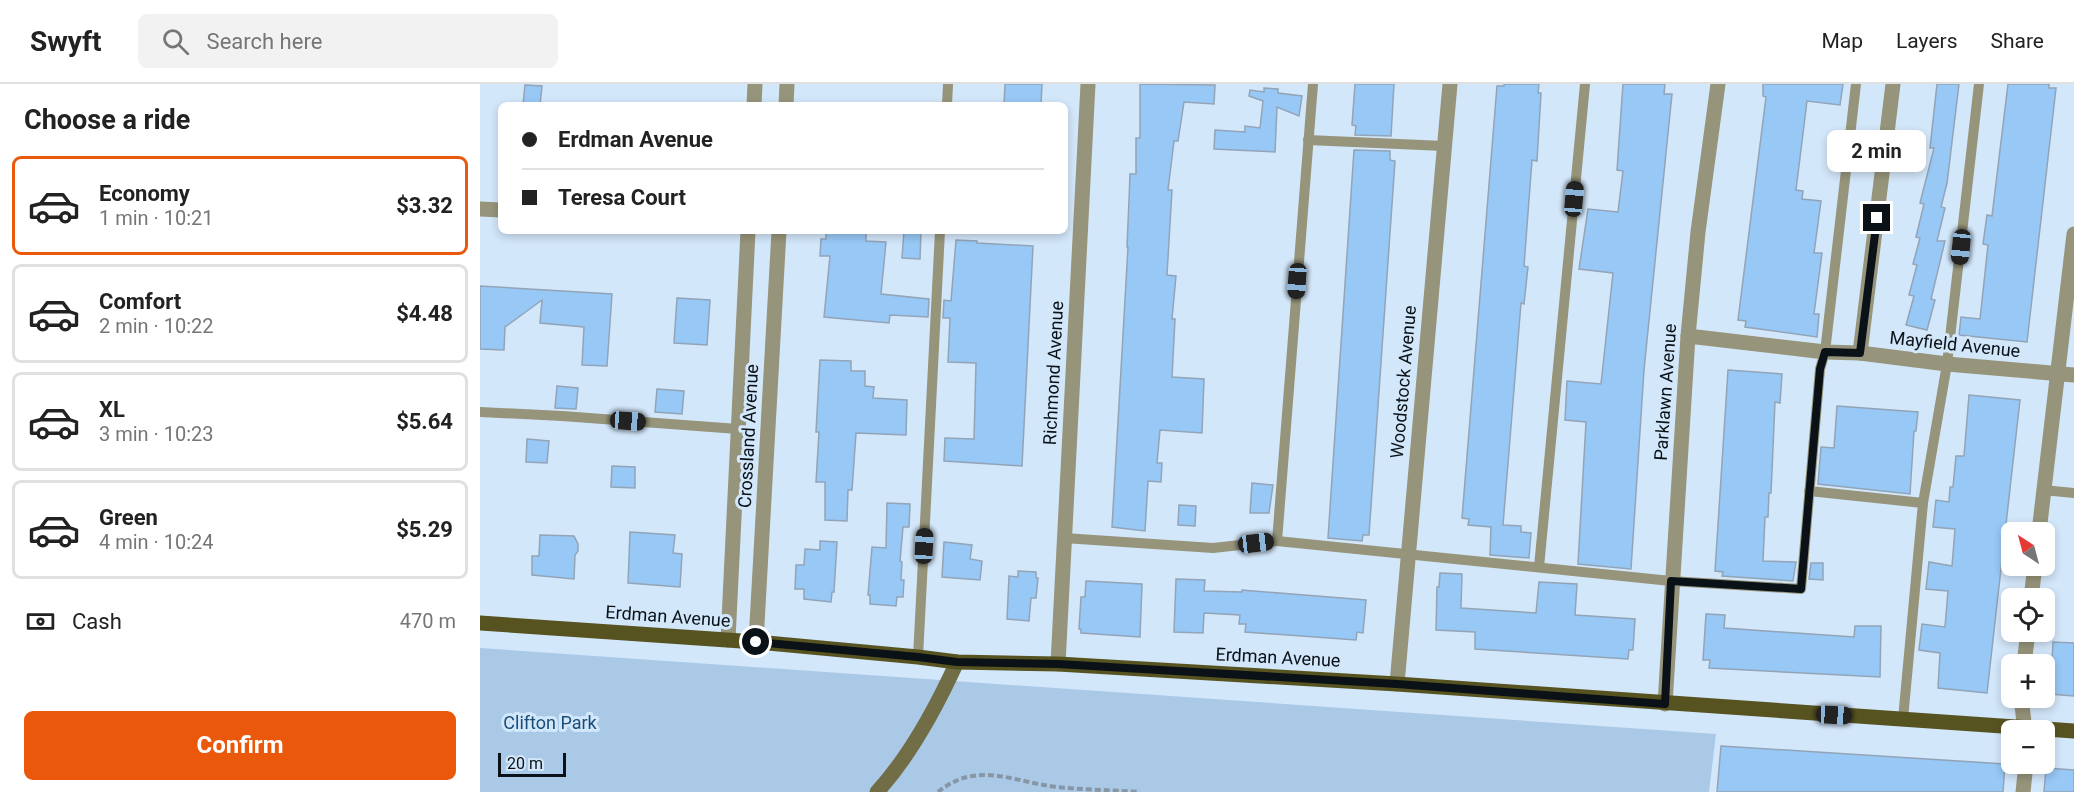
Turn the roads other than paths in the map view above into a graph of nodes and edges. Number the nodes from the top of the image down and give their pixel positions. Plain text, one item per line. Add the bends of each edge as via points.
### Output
1 (755, 84) edge
2 (788, 84) edge
3 (948, 84) edge
4 (1088, 84) edge
5 (1313, 84) edge
6 (1450, 84) edge
7 (1585, 84) edge
8 (1718, 84) edge
9 (1856, 84) edge
10 (1893, 84) edge
11 (1979, 84) edge
12 (754, 102) edge
13 (786, 102) edge
14 (946, 102) edge
15 (1308, 140) junction
16 (1444, 146) junction
17 (480, 209) edge
18 (498, 210) edge
19 (748, 234) edge
20 (779, 234) edge
21 (940, 234) edge
22 (2074, 236) edge
23 (1688, 336) junction
24 (1825, 352) junction
25 (1860, 353) junction
26 (1947, 364) junction
27 (2057, 374) junction
28 (2074, 375) edge
29 (480, 411) edge
30 (738, 429) junction
31 (2043, 490) junction
32 (1809, 491) junction
33 (2074, 493) edge
34 (1923, 503) junction
35 (2040, 522) edge
36 (1064, 538) junction
37 (1277, 541) junction
38 (1407, 554) junction
39 (1539, 567) junction
40 (1671, 581) junction
41 (480, 623) edge
42 (728, 640) junction
43 (756, 642) junction
44 (918, 657) junction
45 (957, 662) junction
46 (1058, 664) junction
47 (1397, 684) junction
48 (1665, 704) junction
49 (1903, 719) junction
50 (2001, 727) edge
51 (2055, 730) edge
52 (2074, 731) edge
53 (2025, 774) edge
54 (877, 792) edge
55 (2023, 792) edge

1 - 12 street
2 - 13 street
3 - 14 lane
4 - 36 street, Richmond Avenue
5 - 15 lane
6 - 16 street, Woodstock Avenue
7 - 39 lane
8 - 23 street, Parklawn Avenue
9 - 24 lane
10 - 25 street
11 - 26 lane
15 - 16 lane
15 - 37 lane
16 - 38 street, Woodstock Avenue
17 - 18 street
19 - 30 street, Crossland Avenue
20 - 43 street, Crossland Avenue
21 - 44 lane
22 - 27 street
23 - 24 street, Mayfield Avenue
23 - 40 street, Parklawn Avenue
24 - 25 street, Mayfield Avenue
24 - 32 lane via 1820,369
25 - 26 street, Mayfield Avenue
26 - 27 street, Mayfield Avenue
26 - 34 lane
27 - 28 street, Mayfield Avenue
27 - 31 street
29 - 30 lane
30 - 42 street, Crossland Avenue
31 - 33 lane
31 - 35 street
32 - 34 lane
32 - 40 lane via 1801,589
34 - 49 lane
36 - 37 lane via 1213,548
36 - 46 street, Richmond Avenue
37 - 38 lane
38 - 39 lane
38 - 47 street, Woodstock Avenue
39 - 40 lane
40 - 48 street, Parklawn Avenue
41 - 42 main road, Erdman Avenue
42 - 43 main road, Erdman Avenue
43 - 44 main road, Erdman Avenue
44 - 45 main road, Erdman Avenue
45 - 46 main road, Erdman Avenue
45 - 54 street via 895,773
46 - 47 main road, Erdman Avenue
47 - 48 main road, Erdman Avenue
48 - 49 main road, Erdman Avenue
49 - 50 main road, Erdman Avenue
51 - 52 main road, Erdman Avenue
53 - 55 street

